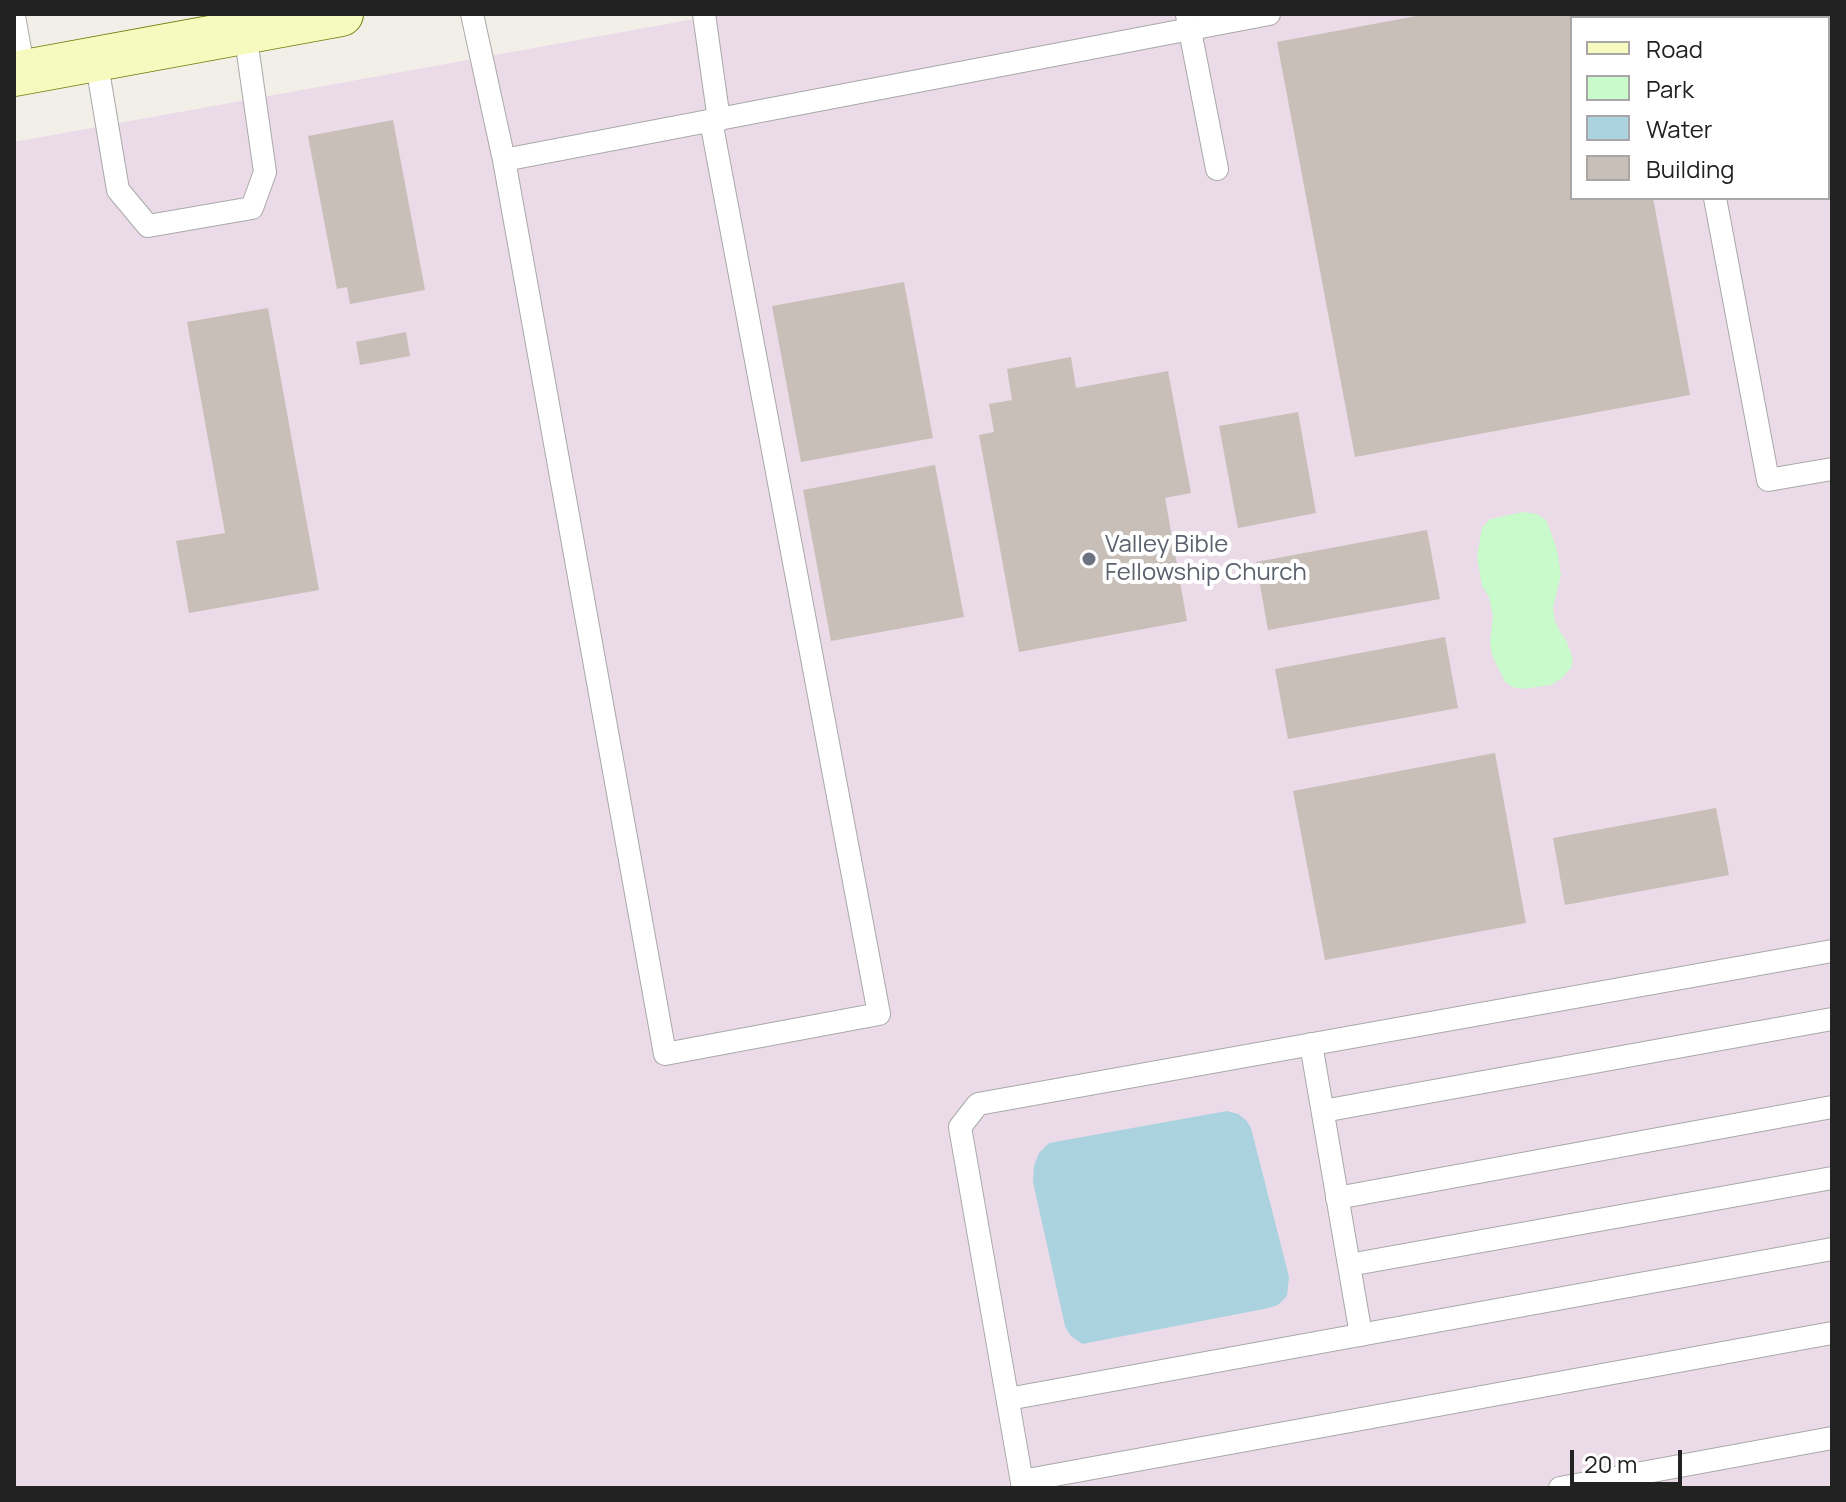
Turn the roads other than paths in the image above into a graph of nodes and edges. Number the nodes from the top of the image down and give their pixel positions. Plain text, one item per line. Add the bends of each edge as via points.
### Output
1 (341, 14) edge
2 (472, 14) edge
3 (704, 14) edge
4 (1269, 14) edge
5 (14, 16) edge
6 (1188, 21) edge
7 (245, 32) junction
8 (96, 59) junction
9 (19, 73) edge
10 (715, 121) junction
11 (504, 160) junction
12 (1217, 169) dead end
13 (1715, 200) edge
14 (1832, 469) edge
15 (1832, 951) edge
16 (1832, 1019) edge
17 (1311, 1044) junction
18 (1832, 1107) edge
19 (1323, 1111) junction
20 (1832, 1178) edge
21 (1337, 1198) junction
22 (1832, 1249) edge
23 (1349, 1265) junction
24 (1832, 1333) edge
25 (1361, 1335) junction
26 (1008, 1399) junction
27 (1832, 1438) edge
28 (1022, 1484) edge
29 (1560, 1488) edge

1 - 7 main road
2 - 11 lane
3 - 10 lane
4 - 6 lane
5 - 9 lane
6 - 10 lane
6 - 12 lane
7 - 8 main road
7 - 8 lane via 265,172 252,208 148,226 118,190
8 - 9 main road
10 - 11 lane
10 - 11 lane via 879,1014 665,1054
13 - 14 lane via 1768,480
15 - 17 lane
16 - 19 lane
17 - 19 lane
17 - 26 lane via 978,1104 960,1127
18 - 21 lane
19 - 21 lane
20 - 23 lane
21 - 23 lane
22 - 25 lane
23 - 25 lane
24 - 28 lane
25 - 26 lane
26 - 28 lane
27 - 29 lane

